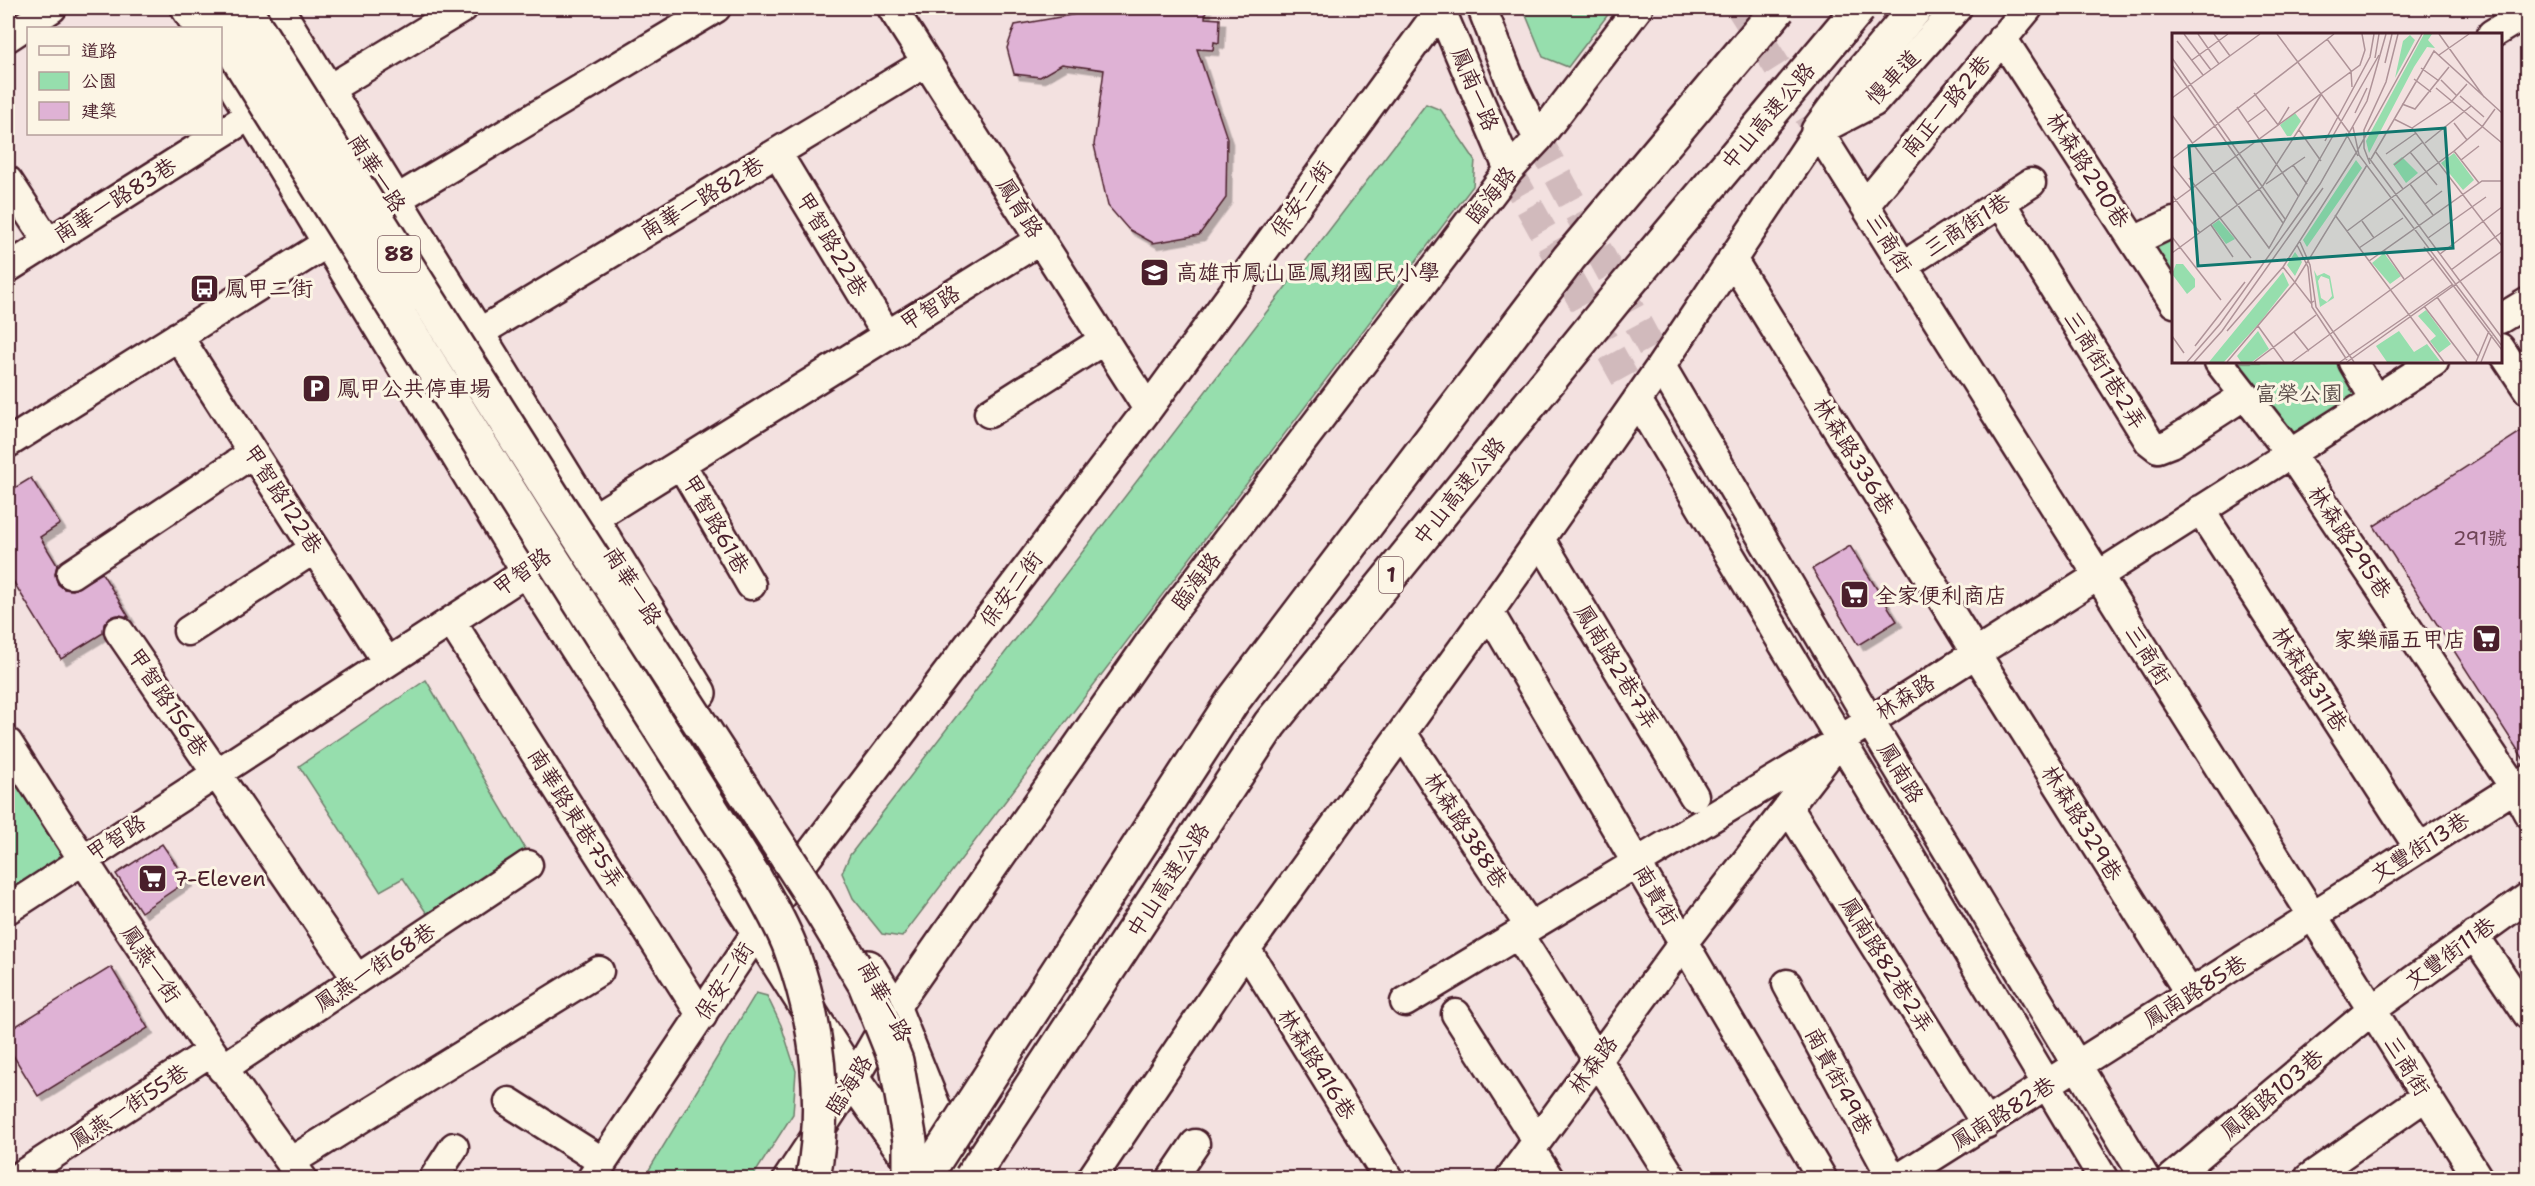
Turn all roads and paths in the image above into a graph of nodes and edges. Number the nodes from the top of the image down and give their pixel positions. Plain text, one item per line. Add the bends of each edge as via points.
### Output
1 (52, 8) edge
2 (188, 8) edge
3 (207, 8) edge
4 (244, 8) edge
5 (276, 8) edge
6 (464, 8) edge
7 (716, 8) edge
8 (892, 8) edge
9 (1441, 8) edge
10 (1482, 8) edge
11 (1638, 8) edge
12 (1779, 8) edge
13 (1859, 8) edge
14 (1916, 8) edge
15 (1957, 8) edge
16 (2028, 8) edge
17 (2528, 12) edge
18 (681, 16) edge
19 (200, 27) edge
20 (219, 27) edge
21 (222, 32) edge
22 (2494, 33) edge
23 (8, 37) edge
24 (2002, 38) junction
25 (927, 62) junction
26 (222, 64) edge
27 (326, 91) junction
28 (252, 114) junction
29 (1818, 131) junction
30 (222, 133) edge
31 (219, 135) edge
32 (1538, 139) junction
33 (777, 153) junction
34 (1509, 170) junction
35 (8, 181) edge
36 (2031, 183) dead end
37 (394, 201) junction
38 (2001, 203) junction
39 (1865, 205) junction
40 (2172, 223) edge
41 (1040, 240) junction
42 (2134, 241) junction
43 (48, 242) junction
44 (330, 242) junction
45 (1732, 260) junction
46 (1904, 266) junction
47 (8, 268) edge
48 (2172, 300) edge
49 (2528, 302) edge
50 (2502, 318) edge
51 (477, 334) junction
52 (887, 335) junction
53 (178, 336) junction
54 (1104, 340) junction
55 (2502, 351) edge
56 (2220, 363) edge
57 (2354, 363) edge
58 (2432, 363) edge
59 (1661, 366) junction
60 (2528, 390) edge
61 (2245, 395) junction
62 (2375, 399) junction
63 (1637, 400) junction
64 (1148, 410) junction
65 (989, 413) dead end
66 (8, 443) edge
67 (253, 453) junction
68 (2290, 453) junction
69 (681, 464) junction
70 (2200, 510) junction
71 (592, 519) junction
72 (1540, 539) junction
73 (314, 549) junction
74 (528, 571) junction
75 (71, 574) dead end
76 (2098, 575) junction
77 (751, 585) dead end
78 (1490, 612) junction
79 (451, 621) junction
80 (119, 631) dead end
81 (188, 631) dead end
82 (1975, 652) junction
83 (387, 662) junction
84 (1869, 720) junction
85 (1402, 733) junction
86 (1840, 740) junction
87 (8, 743) edge
88 (216, 772) junction
89 (2521, 783) edge
90 (1694, 796) dead end
91 (1788, 807) junction
92 (2528, 813) edge
93 (2419, 848) junction
94 (82, 860) junction
95 (803, 863) junction
96 (1636, 863) junction
97 (528, 865) dead end
98 (2528, 897) edge
99 (8, 909) edge
100 (2312, 916) junction
101 (758, 929) junction
102 (1524, 931) junction
103 (2474, 935) junction
104 (1683, 943) junction
105 (1246, 949) junction
106 (599, 971) dead end
107 (357, 979) junction
108 (1787, 984) dead end
109 (2190, 994) junction
110 (1405, 1002) dead end
111 (894, 1009) junction
112 (2372, 1010) junction
113 (1456, 1014) dead end
114 (2528, 1015) edge
115 (702, 1016) junction
116 (1598, 1058) junction
117 (216, 1061) junction
118 (2077, 1066) junction
119 (853, 1080) junction
120 (2047, 1084) junction
121 (2426, 1096) junction
122 (508, 1102) dead end
123 (1986, 1124) junction
124 (1195, 1144) dead end
125 (1534, 1145) junction
126 (454, 1147) dead end
127 (1937, 1169) edge
128 (296, 1170) edge
129 (597, 1170) edge
130 (17, 1179) edge
131 (434, 1179) edge
132 (788, 1179) edge
133 (813, 1179) edge
134 (910, 1179) edge
135 (924, 1179) edge
136 (962, 1179) edge
137 (971, 1179) edge
138 (1092, 1179) edge
139 (1172, 1179) edge
140 (1388, 1179) edge
141 (1510, 1179) edge
142 (1549, 1179) edge
143 (1672, 1179) edge
144 (1822, 1179) edge
145 (1892, 1179) edge
146 (1899, 1179) edge
147 (2103, 1179) edge
148 (2145, 1179) edge
149 (2172, 1179) edge
150 (2309, 1179) edge
151 (2478, 1179) edge

1 - 23 street
2 - 19 main road
3 - 20 main road, 88
4 - 134 main road, 88, bridge via 865,984 896,1061 910,1141
5 - 27 main road, 南華一路
6 - 27 street
7 - 18 street
8 - 25 street, 鳳育路
9 - 34 street, 鳳南一路
9 - 64 street, 保安二街
10 - 32 street, 鳳南一路
11 - 32 street, 臨海路
12 - 135 main road, 中山高速公路 / 1, bridge via 1569,258 1232,702
13 - 137 main road, 中山高速公路 / 1, bridge via 1621,291 1270,724
14 - 29 main road
15 - 29 street, 慢車道 via 1874,102
16 - 24 street, 南正一路2巷
17 - 22 street
18 - 37 street
21 - 133 main road, 88, bridge via 755,878 792,951 812,1023 819,1100
24 - 39 street, 南正一路2巷
24 - 42 street, 林森路290巷
25 - 33 street, 南華一路82巷
25 - 41 street, 鳳育路
26 - 28 main road
27 - 37 main road, 南華一路
28 - 30 street, 南華一路83巷
28 - 44 main road
29 - 39 street, 三商街
29 - 45 street
31 - 43 street, 南華一路83巷
32 - 34 street, 臨海路
33 - 51 street, 南華一路82巷
33 - 52 street, 甲智路22巷
34 - 111 street, 臨海路 via 1155,635
35 - 43 street
36 - 38 street, 三商街1巷
37 - 44 street
37 - 51 main road, 南華一路
38 - 46 street, 三商街1巷
38 - 61 street, 三商街1巷2弄 via 2149,441 2158,448 2171,443
39 - 46 street, 三商街
40 - 42 street
41 - 52 street, 甲智路
41 - 54 street, 鳳育路
42 - 48 street, 林森路290巷
43 - 47 street, 南華一路83巷
44 - 53 street
44 - 74 main road
45 - 59 street
45 - 82 street, 林森路336巷
46 - 76 street, 三商街
49 - 50 street
51 - 71 main road, 南華一路
52 - 69 street, 甲智路
53 - 66 street
53 - 67 street, 甲智路122巷
54 - 64 street, 鳳育路
54 - 65 street
55 - 60 street
56 - 61 street
57 - 62 street
58 - 62 street, 林森路
59 - 63 street
59 - 84 street, 鳳南路
61 - 68 street
62 - 68 street, 林森路
63 - 72 street
63 - 86 street, 鳳南路
64 - 95 street, 保安二街
67 - 73 street, 甲智路122巷
67 - 75 street
68 - 70 street, 林森路
68 - 89 street, 林森路295巷
69 - 71 street, 甲智路
69 - 77 street, 甲智路61巷
70 - 76 street, 林森路
70 - 93 street, 林森路311巷
71 - 74 street, 甲智路
71 - 95 main road, 南華一路
72 - 78 street
72 - 90 street, 鳳南路2巷7弄
73 - 81 street
73 - 83 street, 甲智路122巷
74 - 79 street, 甲智路
74 - 101 main road
76 - 82 street, 林森路
76 - 100 street, 三商街
78 - 85 street
78 - 96 street, 南貴街
79 - 83 street, 甲智路
79 - 115 street, 南華路東巷75弄
80 - 88 street, 甲智路156巷
82 - 84 street, 林森路
82 - 109 street, 林森路329巷
83 - 88 street, 甲智路
84 - 86 street, 林森路
84 - 118 street, 鳳南路
85 - 102 street, 林森路388巷
85 - 105 street
86 - 91 street, 林森路
86 - 96 street
86 - 120 street, 鳳南路
87 - 94 street, 鳳燕一街
88 - 94 street, 甲智路
88 - 107 street, 甲智路156巷
89 - 92 street, 林森路295巷
89 - 93 street, 文豐街13巷
91 - 104 street, 林森路
91 - 123 street, 鳳南路82巷2弄
93 - 100 street, 文豐街13巷
94 - 99 street, 甲智路
94 - 117 street, 鳳燕一街
95 - 101 street, 保安二街
95 - 111 main road, 南華一路
96 - 102 street
96 - 104 street, 南貴街
97 - 107 street, 鳳燕一街68巷
98 - 103 street, 文豐街11巷
100 - 109 street, 鳳南路85巷
100 - 112 street, 三商街
101 - 115 street, 保安二街
101 - 119 main road
102 - 110 street
102 - 116 street, 林森路388巷
103 - 112 street, 文豐街11巷
103 - 114 street
104 - 116 street, 林森路
104 - 144 street, 南貴街
105 - 138 street
105 - 140 street, 林森路416巷
106 - 128 street
107 - 117 street, 鳳燕一街68巷
108 - 145 street, 南貴街49巷
109 - 118 street, 鳳南路85巷
111 - 119 street, 臨海路
111 - 136 main road, 南華一路
112 - 121 street, 三商街
112 - 149 street, 鳳南路103巷
113 - 125 street
115 - 129 street, 保安二街
116 - 125 street, 林森路
116 - 143 street, 林森路388巷
117 - 128 street, 鳳燕一街
117 - 130 street, 鳳燕一街55巷
118 - 120 street, 鳳南路82巷
118 - 148 street, 鳳南路
119 - 132 street, 臨海路
119 - 135 main road
120 - 123 street, 鳳南路82巷
120 - 147 street, 鳳南路
121 - 150 street
121 - 151 street, 三商街
122 - 129 street
123 - 127 street, 鳳南路82巷
124 - 139 street
125 - 141 street, 林森路
125 - 142 street
126 - 131 street
127 - 146 street, 鳳南路82巷

